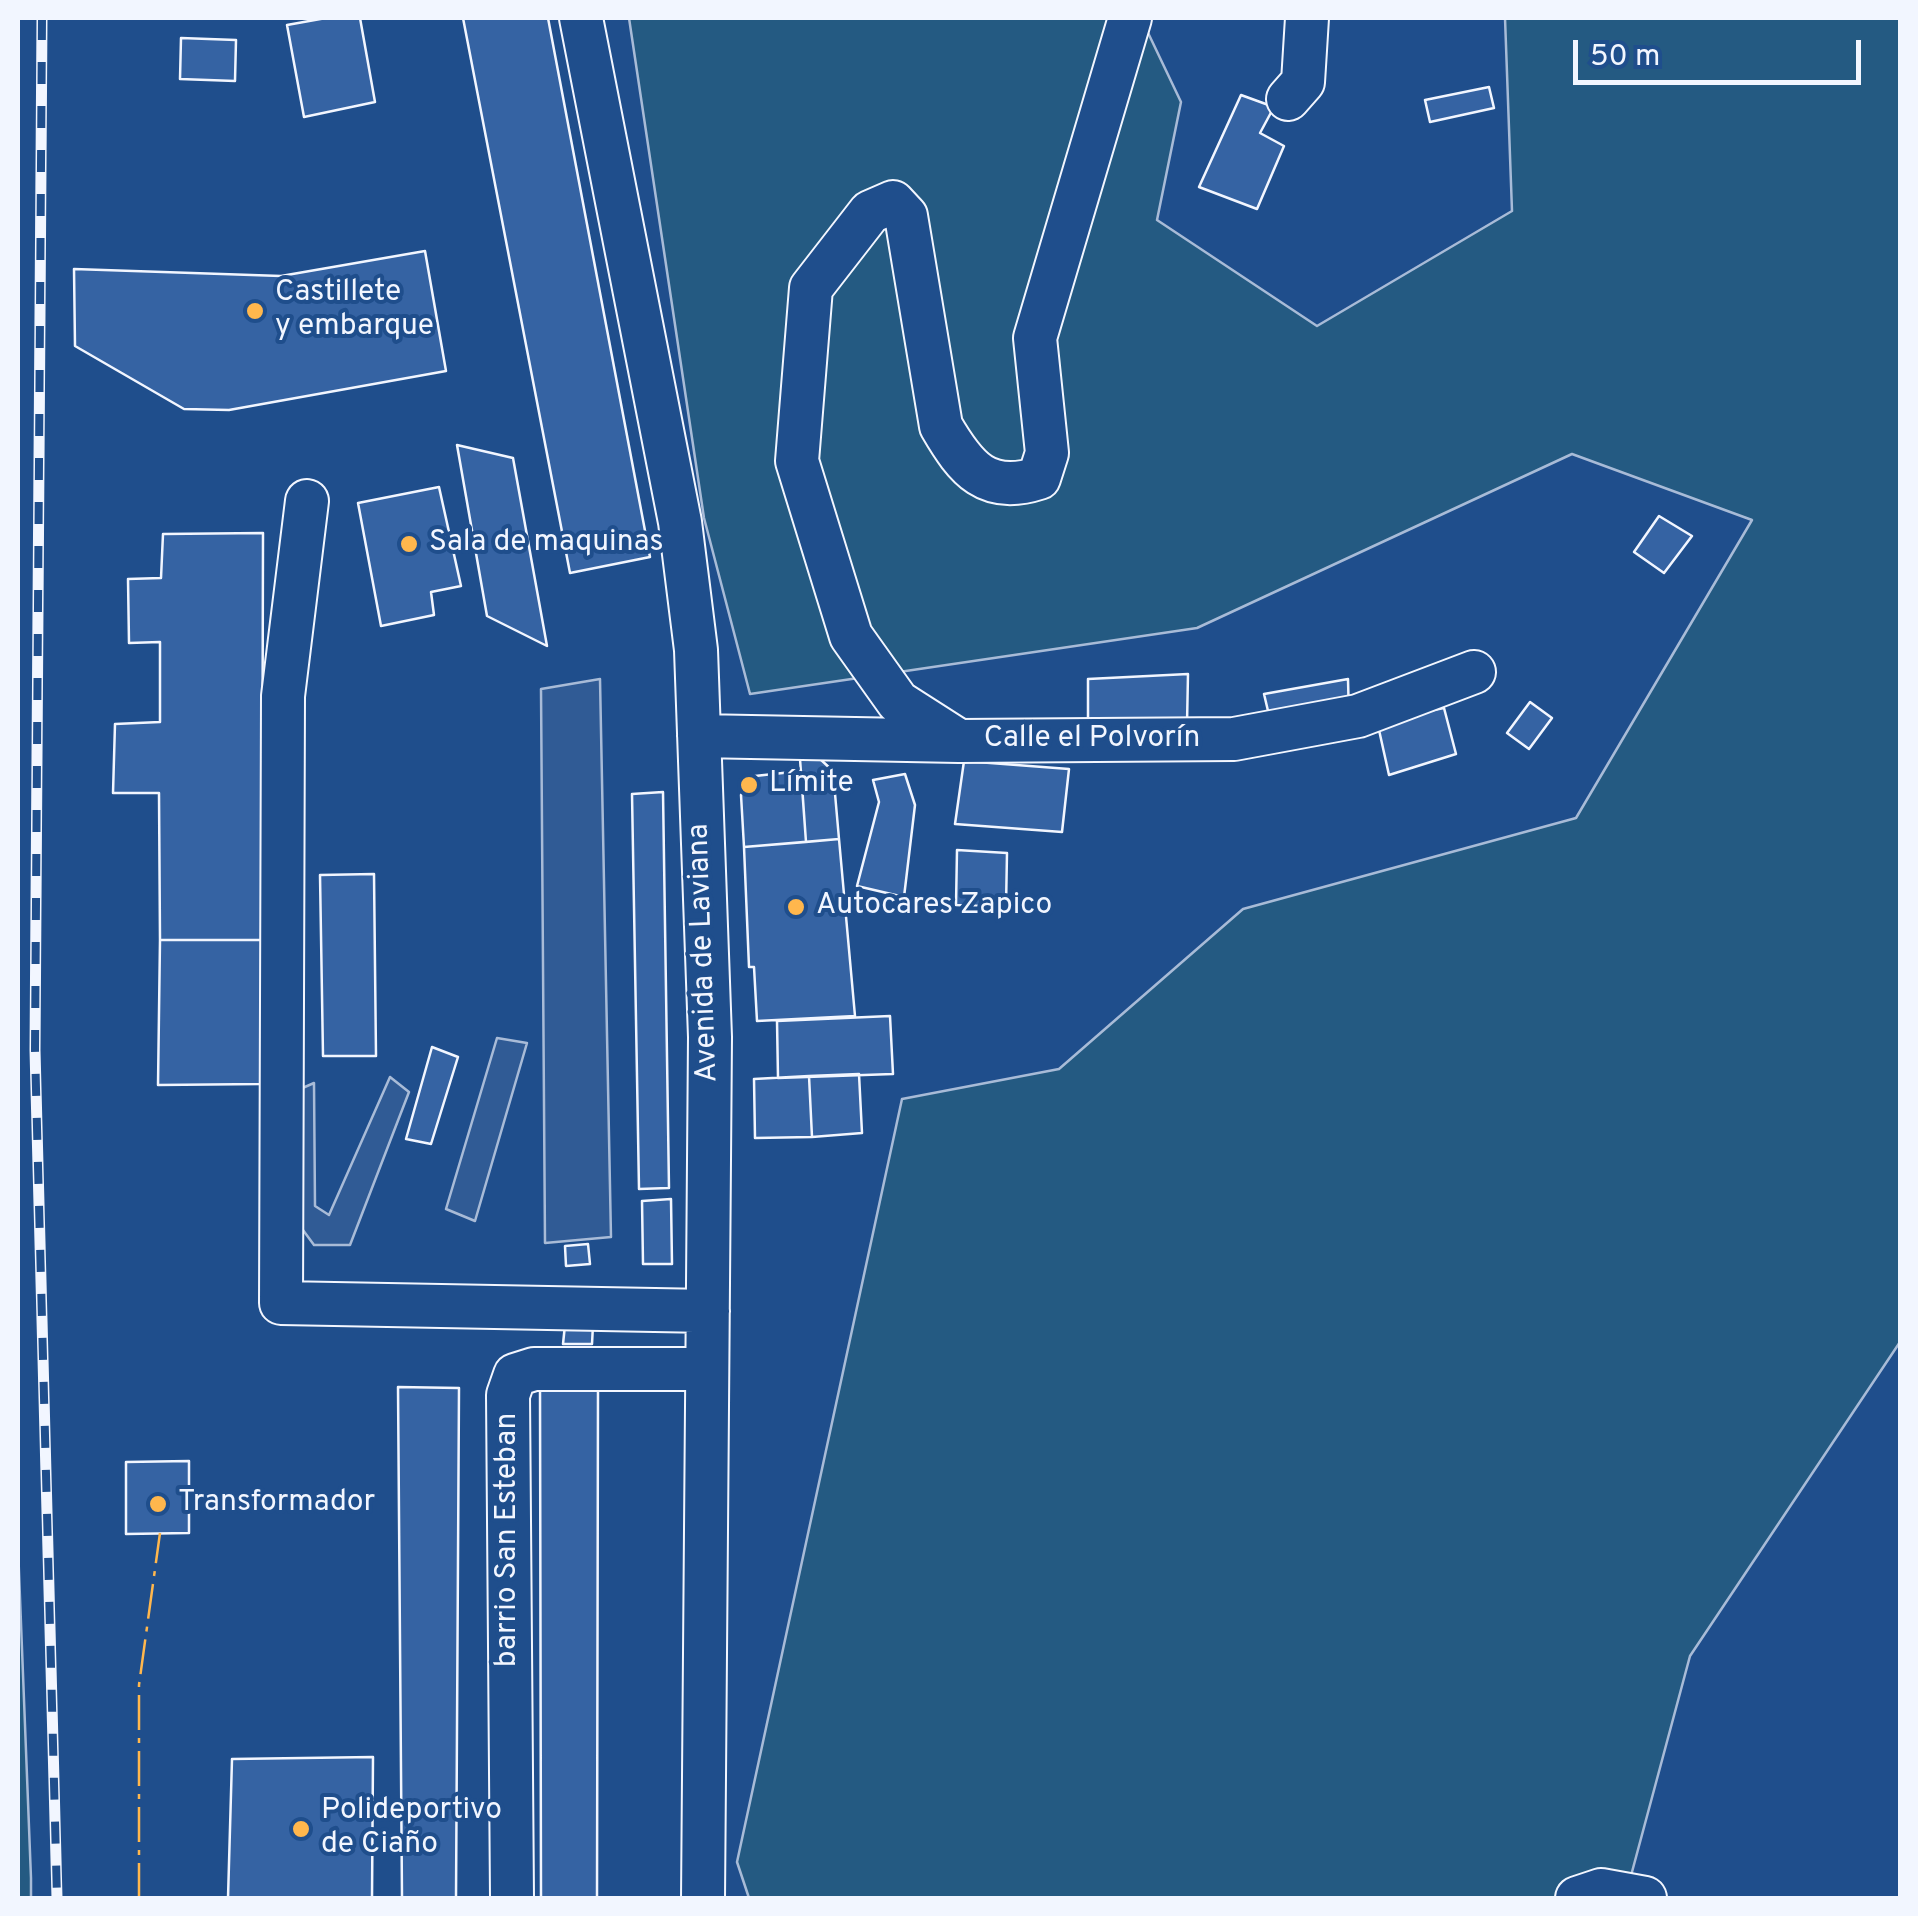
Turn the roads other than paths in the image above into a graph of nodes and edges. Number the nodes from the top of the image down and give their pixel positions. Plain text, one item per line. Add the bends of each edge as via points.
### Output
1 (582, 18) edge
2 (1130, 18) edge
3 (1307, 18) edge
4 (1288, 99) dead end
5 (308, 501) dead end
6 (1474, 672) dead end
7 (699, 736) junction
8 (959, 741) junction
9 (708, 1312) junction
10 (707, 1369) junction
11 (512, 1898) edge
12 (702, 1898) edge
13 (1577, 1898) edge
14 (1645, 1898) edge

1 - 7 street, Avenida de Laviana via 680,522
2 - 8 street via 1035,338 1048,453 1039,478 1016,486 982,478 941,426 906,216 892,202 870,212 811,288 797,461 851,636 898,702
3 - 4 street via 1303,82
5 - 9 street via 283,696 281,1303
6 - 8 street, Calle el Polvorín via 1358,716 1234,739
7 - 8 street, Calle el Polvorín
7 - 9 street, Avenida de Laviana via 710,1037
9 - 10 street, Avenida de Laviana
10 - 11 street, barrio San Esteban via 534,1370 515,1376 508,1394
10 - 12 street, Avenida de Laviana
13 - 14 street via 1601,1890

